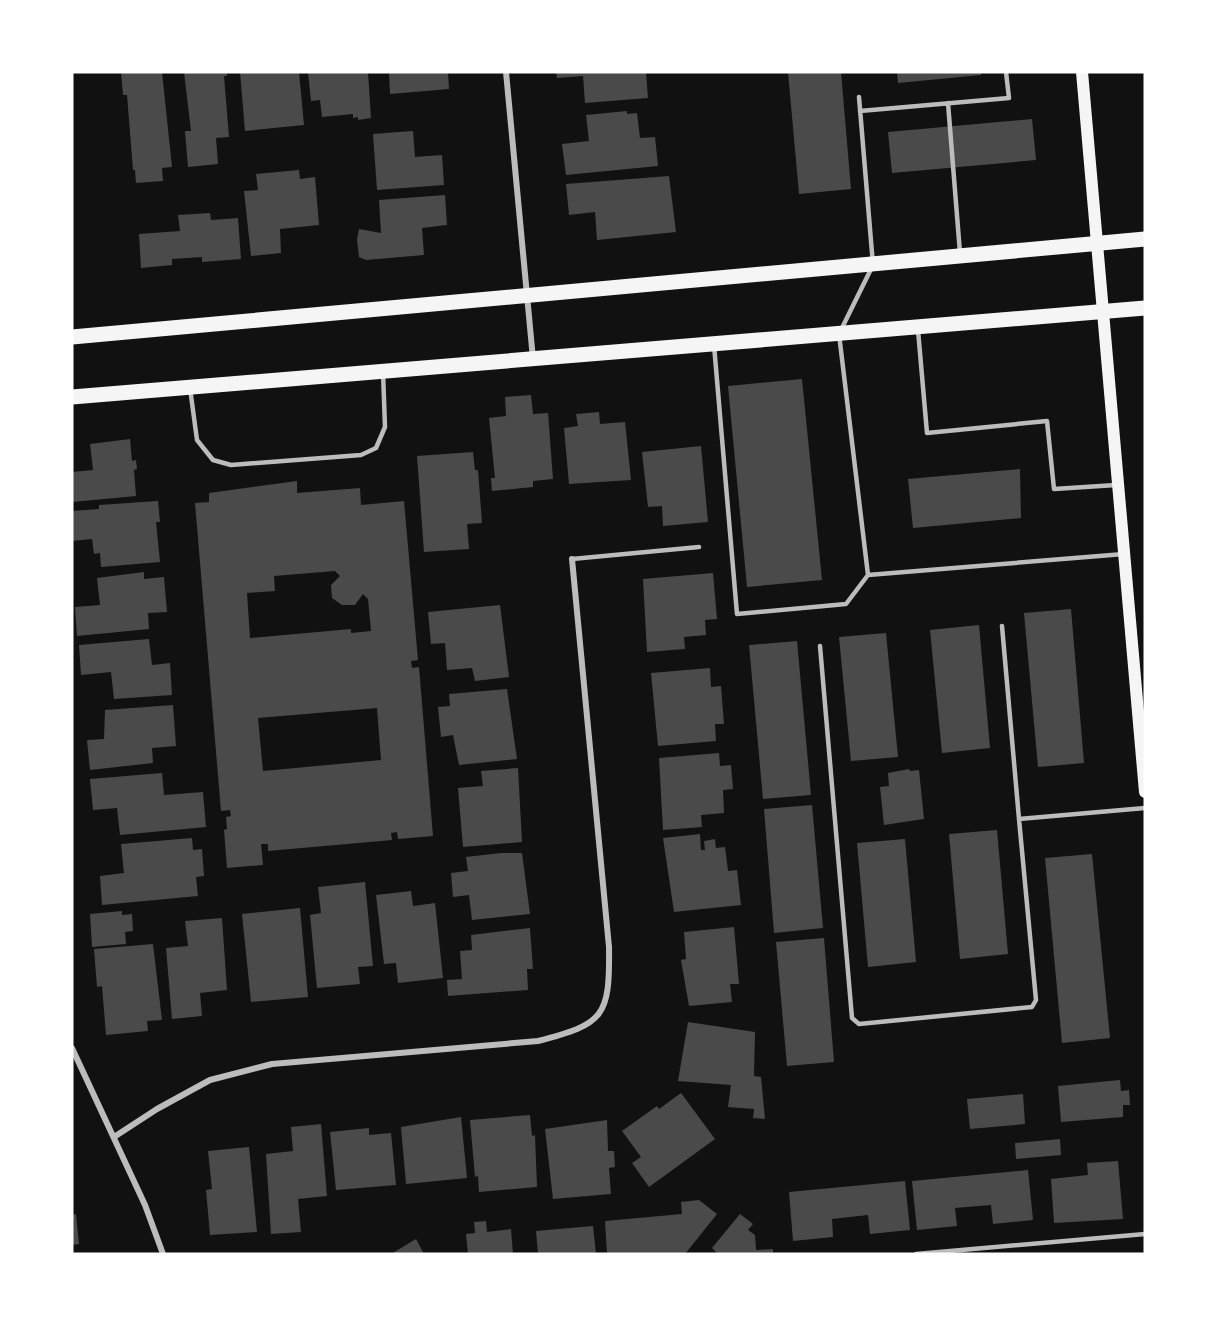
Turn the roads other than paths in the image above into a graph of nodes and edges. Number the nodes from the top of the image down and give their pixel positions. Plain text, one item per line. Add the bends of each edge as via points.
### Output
1 (506, 72) edge
2 (1006, 72) edge
3 (1082, 72) edge
4 (859, 97) dead end
5 (948, 103) junction
6 (860, 111) junction
7 (1145, 239) edge
8 (1097, 243) junction
9 (960, 256) junction
10 (873, 265) junction
11 (528, 295) junction
12 (1145, 308) edge
13 (1102, 312) junction
14 (918, 327) junction
15 (839, 334) junction
16 (72, 337) edge
17 (714, 344) junction
18 (533, 359) junction
19 (383, 370) junction
20 (189, 387) junction
21 (72, 397) edge
22 (1118, 485) junction
23 (699, 547) dead end
24 (1124, 554) junction
25 (572, 559) joint
26 (868, 575) junction
27 (1002, 626) dead end
28 (820, 646) dead end
29 (1145, 792) edge
30 (1145, 808) edge
31 (1019, 819) junction
32 (72, 1048) edge
33 (114, 1137) junction
34 (1145, 1234) edge
35 (163, 1254) edge
36 (916, 1254) edge

1 - 11 street
2 - 5 lane via 1009,98
3 - 8 main road
4 - 6 lane
5 - 6 lane
5 - 9 lane
6 - 10 lane
7 - 8 main road
8 - 9 main road
8 - 13 main road
9 - 10 main road
10 - 11 main road
10 - 15 lane
11 - 16 main road
11 - 18 street
12 - 13 main road
13 - 14 main road
13 - 22 main road
14 - 15 main road
14 - 22 lane via 927,433 1047,421 1054,489
15 - 17 main road
15 - 26 lane
17 - 18 main road
17 - 26 lane via 737,614 846,604
18 - 19 main road
19 - 20 main road
19 - 20 lane via 386,427 376,448 361,455 231,465 213,460 197,440
20 - 21 main road
22 - 24 main road
23 - 25 lane
24 - 26 lane
24 - 29 main road
25 - 33 street via 609,947 610,989 598,1018 578,1030 538,1041 272,1064 210,1080
27 - 31 lane
28 - 31 lane via 852,1018 858,1024 1032,1007 1036,1000
30 - 31 lane
32 - 33 street
33 - 35 street
34 - 36 lane

